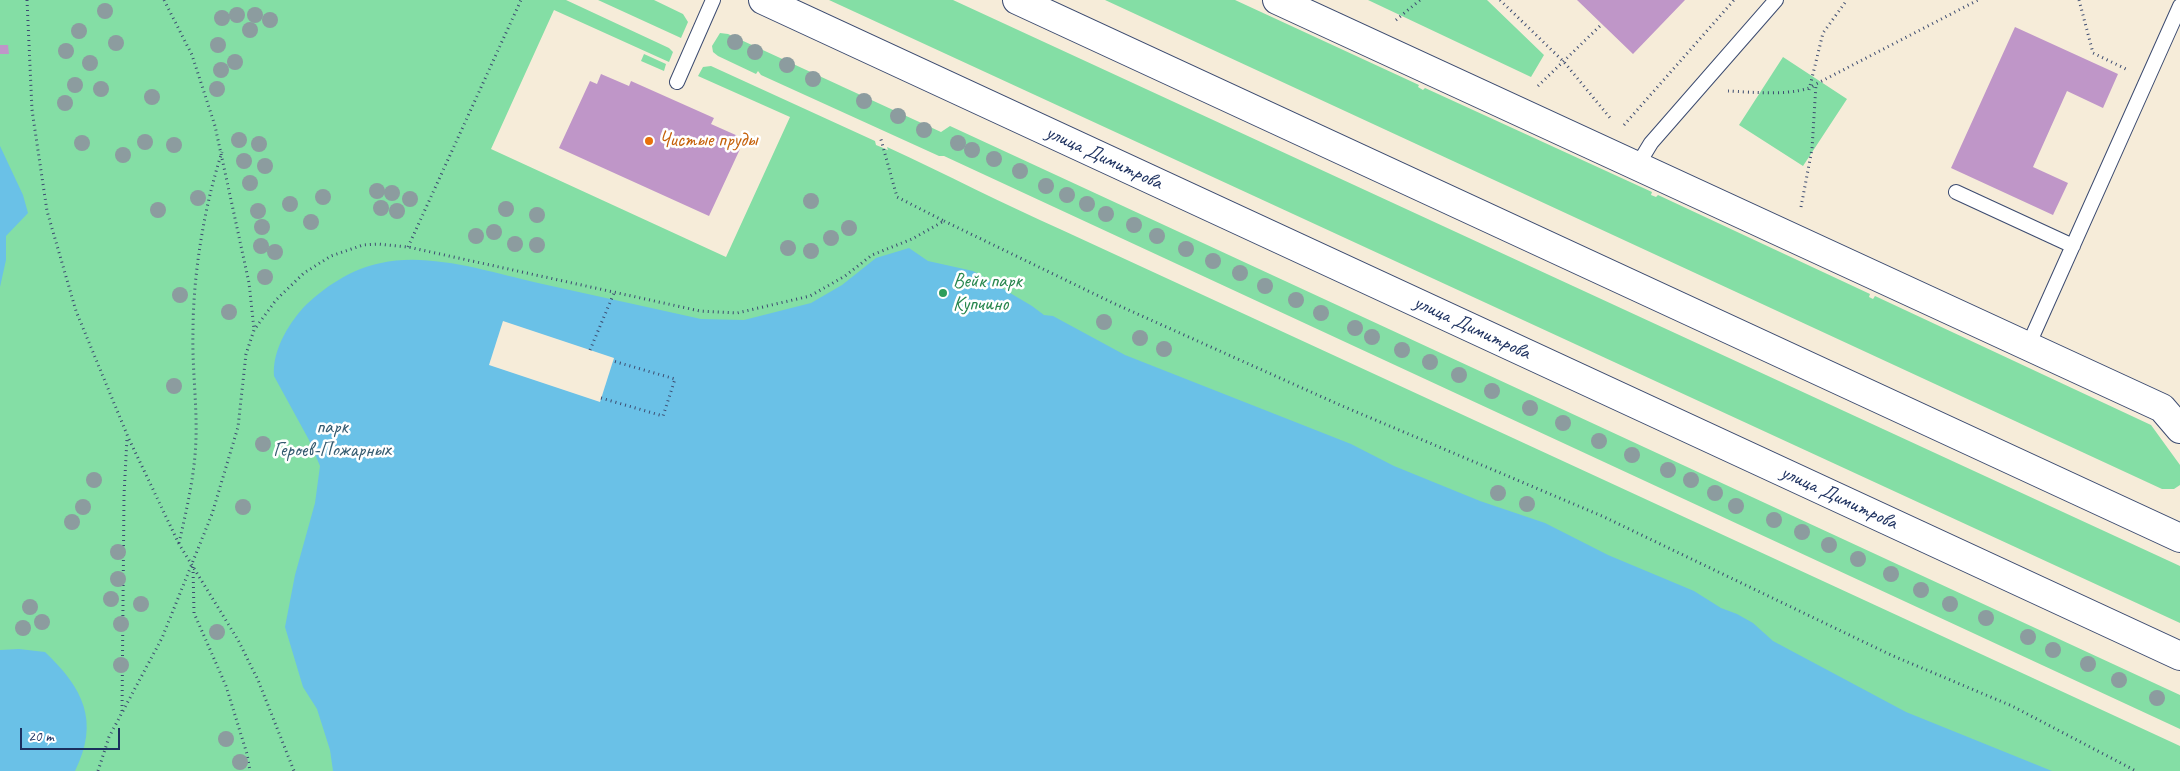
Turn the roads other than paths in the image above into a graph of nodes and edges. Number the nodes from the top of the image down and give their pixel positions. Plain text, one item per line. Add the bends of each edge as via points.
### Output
1 (713, 0) edge
2 (763, 0) edge
3 (1017, 0) edge
4 (1277, 0) edge
5 (1776, 0) edge
6 (2180, 6) edge
7 (677, 82) dead end
8 (1638, 166) junction
9 (1956, 192) dead end
10 (2073, 246) junction
11 (2028, 346) junction
12 (2180, 429) edge
13 (2180, 538) edge
14 (2180, 656) edge

1 - 7 lane
2 - 14 street, улица Димитрова
3 - 13 street
4 - 8 street
5 - 8 lane via 1652,142
6 - 10 lane
8 - 11 street
9 - 10 lane
10 - 11 lane
11 - 12 street via 2162,408

